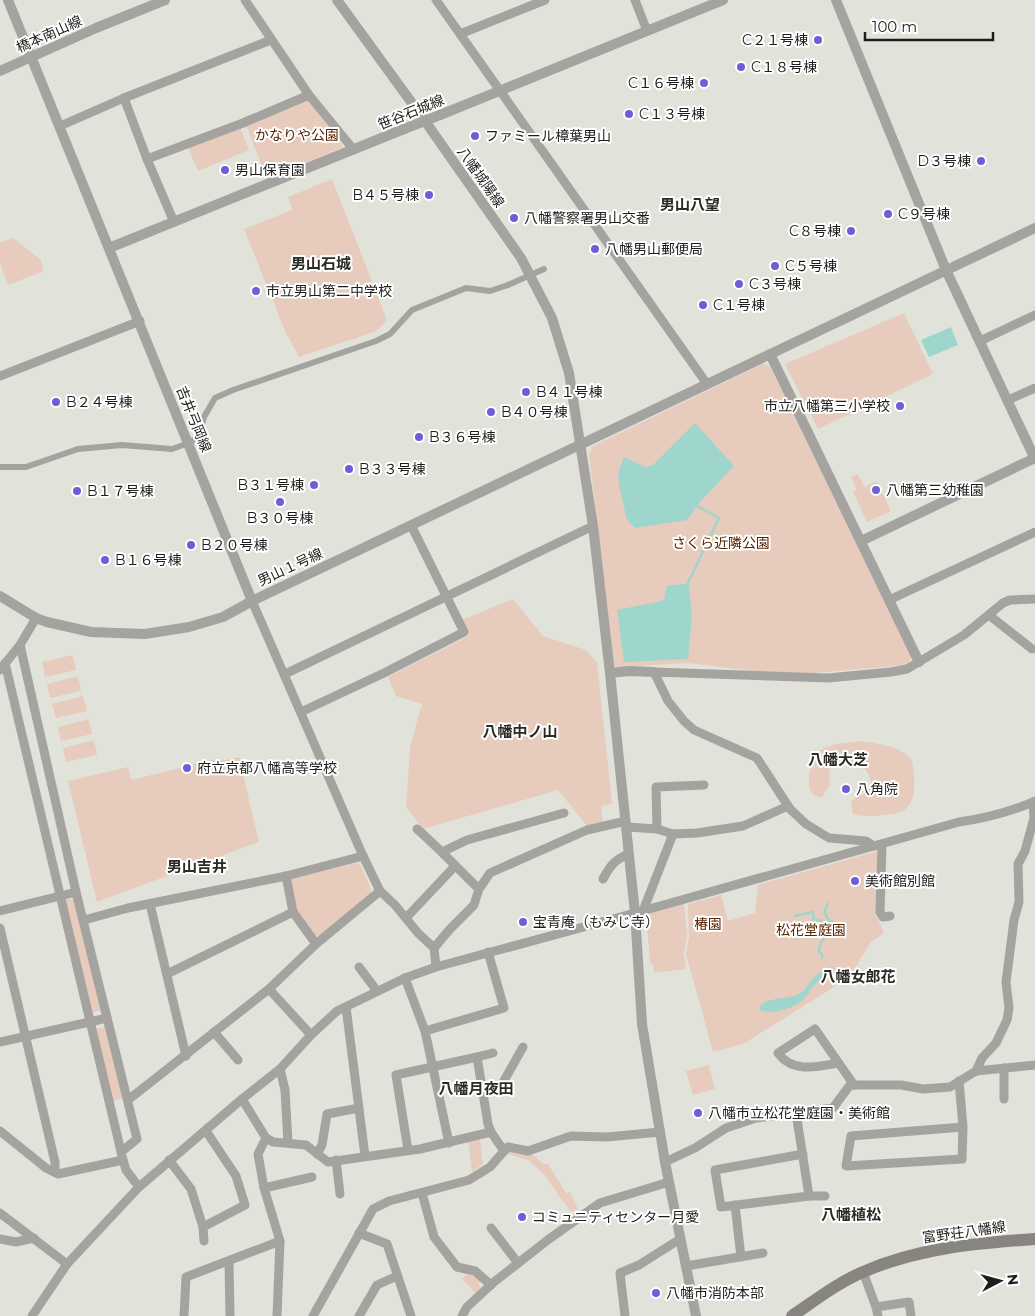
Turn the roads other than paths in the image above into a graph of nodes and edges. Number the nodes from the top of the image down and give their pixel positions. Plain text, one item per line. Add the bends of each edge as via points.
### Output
1 (8, 0) edge
2 (165, 0) edge
3 (245, 0) edge
4 (337, 0) edge
5 (436, 0) edge
6 (545, 0) edge
7 (635, 0) edge
8 (723, 0) edge
9 (836, 0) edge
10 (647, 31) junction
11 (460, 34) junction
12 (271, 40) junction
13 (31, 56) junction
14 (0, 71) edge
15 (500, 90) junction
16 (309, 94) junction
17 (124, 98) junction
18 (60, 126) junction
19 (353, 150) junction
20 (147, 159) junction
21 (174, 222) junction
22 (1035, 228) edge
23 (109, 248) junction
24 (544, 269) dead end
25 (946, 270) junction
26 (1035, 315) edge
27 (140, 321) junction
28 (980, 341) junction
29 (770, 354) junction
30 (0, 376) edge
31 (707, 384) junction
32 (1035, 388) edge
33 (1008, 400) junction
34 (189, 443) junction
35 (581, 445) junction
36 (1035, 458) edge
37 (0, 466) edge
38 (411, 525) junction
39 (592, 526) junction
40 (1035, 532) edge
41 (861, 541) junction
42 (0, 596) edge
43 (447, 596) junction
44 (1035, 599) edge
45 (252, 600) junction
46 (889, 600) junction
47 (989, 615) junction
48 (36, 618) junction
49 (20, 645) junction
50 (1032, 649) dead end
51 (919, 662) junction
52 (2, 666) edge
53 (654, 672) junction
54 (610, 673) junction
55 (285, 674) junction
56 (301, 712) junction
57 (47, 767) junction
58 (31, 770) junction
59 (704, 785) dead end
60 (1034, 802) edge
61 (788, 806) junction
62 (564, 813) dead end
63 (626, 824) junction
64 (657, 829) junction
65 (417, 830) dead end
66 (674, 834) junction
67 (878, 845) junction
68 (442, 852) junction
69 (629, 854) junction
70 (363, 856) junction
71 (455, 866) junction
72 (286, 876) junction
73 (603, 879) dead end
74 (479, 889) junction
75 (380, 891) junction
76 (76, 892) junction
77 (61, 895) junction
78 (150, 904) junction
79 (0, 911) edge
80 (293, 912) junction
81 (639, 912) junction
82 (890, 916) dead end
83 (406, 918) junction
84 (84, 920) junction
85 (0, 928) edge
86 (316, 944) junction
87 (434, 948) junction
88 (488, 952) junction
89 (359, 967) dead end
90 (436, 967) junction
91 (10, 972) junction
92 (167, 974) junction
93 (0, 975) edge
94 (405, 978) junction
95 (269, 988) junction
96 (377, 991) junction
97 (346, 1007) junction
98 (107, 1018) junction
99 (90, 1022) junction
100 (425, 1031) junction
101 (214, 1032) junction
102 (311, 1035) junction
103 (24, 1037) junction
104 (0, 1042) edge
105 (523, 1047) dead end
106 (493, 1053) dead end
107 (186, 1056) junction
108 (477, 1056) junction
109 (238, 1060) dead end
110 (838, 1063) junction
111 (1035, 1065) edge
112 (434, 1066) junction
113 (1004, 1068) junction
114 (280, 1069) junction
115 (976, 1071) junction
116 (959, 1081) junction
117 (854, 1085) junction
118 (483, 1094) junction
119 (242, 1099) junction
120 (1004, 1099) dead end
121 (128, 1102) junction
122 (359, 1108) junction
123 (111, 1109) junction
124 (796, 1113) junction
125 (963, 1127) junction
126 (0, 1131) edge
127 (206, 1131) junction
128 (491, 1132) junction
129 (660, 1132) junction
130 (266, 1138) junction
131 (288, 1143) junction
132 (449, 1143) junction
133 (408, 1150) junction
134 (504, 1151) junction
135 (317, 1154) junction
136 (803, 1154) junction
137 (122, 1156) junction
138 (365, 1156) junction
139 (169, 1160) junction
140 (336, 1160) junction
141 (665, 1162) junction
142 (55, 1172) junction
143 (312, 1177) dead end
144 (668, 1182) junction
145 (139, 1187) junction
146 (264, 1188) junction
147 (422, 1193) junction
148 (340, 1194) dead end
149 (809, 1196) junction
150 (825, 1196) dead end
151 (735, 1205) junction
152 (0, 1213) edge
153 (203, 1226) junction
154 (492, 1228) dead end
155 (359, 1233) junction
156 (34, 1238) junction
157 (1035, 1238) edge
158 (0, 1239) edge
159 (280, 1240) junction
160 (680, 1240) junction
161 (204, 1241) dead end
162 (763, 1253) dead end
163 (741, 1257) junction
164 (229, 1261) junction
165 (518, 1263) junction
166 (67, 1264) junction
167 (686, 1266) junction
168 (862, 1272) junction
169 (397, 1276) junction
170 (491, 1285) junction
171 (877, 1311) edge
172 (32, 1316) edge
173 (184, 1316) edge
174 (230, 1316) edge
175 (277, 1316) edge
176 (313, 1316) edge
177 (360, 1316) edge
178 (410, 1316) edge
179 (462, 1316) edge
180 (625, 1316) edge
181 (696, 1316) edge
182 (792, 1316) edge
183 (911, 1316) edge

1 - 13 street, 吉井弓岡線
2 - 13 street, 橋本南山線
3 - 12 street
4 - 35 street, 八幡城陽線 via 521,258 552,318 569,373
5 - 11 street
6 - 11 street
7 - 10 street
8 - 10 street, 笹谷石城線
9 - 25 street
10 - 15 street, 笹谷石城線
11 - 15 street
12 - 16 street
12 - 17 street
13 - 14 street, 橋本南山線
13 - 18 street, 吉井弓岡線
15 - 19 street, 笹谷石城線, bridge
15 - 31 street
16 - 19 street
16 - 20 street
17 - 18 street
17 - 20 street
18 - 23 street, 吉井弓岡線
19 - 21 street, 笹谷石城線
20 - 21 street
21 - 23 street, 笹谷石城線
22 - 25 street, 男山１号線
23 - 27 street, 吉井弓岡線
24 - 34 street, bridge via 490,291 466,288 412,310 390,334 376,341 215,398 204,416 199,436
25 - 28 street
25 - 29 street, 男山１号線
26 - 28 street
27 - 30 street
27 - 34 street, 吉井弓岡線
28 - 33 street
29 - 31 street, 男山１号線
29 - 41 street
31 - 35 street, 男山１号線
32 - 33 street
33 - 36 street
34 - 37 street via 172,449 122,445 78,449 26,467
34 - 45 street, 吉井弓岡線
35 - 38 street, 男山１号線
35 - 39 street, 八幡城陽線
36 - 41 street
38 - 43 street
38 - 45 street, 男山１号線
39 - 43 street
39 - 54 street, 八幡城陽線
40 - 46 street
41 - 46 street
42 - 48 street, 男山１号線
43 - 55 street
43 - 56 street via 464,632
44 - 47 street via 1010,600
45 - 48 street, 男山１号線 via 223,617 189,627 145,634 91,632
45 - 55 street
46 - 51 street
47 - 50 street
47 - 51 street via 964,635
48 - 49 street
49 - 52 street
49 - 57 street
51 - 53 street via 907,669 891,672 828,678
52 - 58 street
53 - 54 street
53 - 61 street via 668,701 684,721 694,730 757,758
54 - 63 street, 八幡城陽線
55 - 56 street
56 - 70 street
57 - 58 street
57 - 76 street
58 - 77 street
59 - 64 street via 656,788
60 - 67 street via 989,818 959,822
60 - 115 street via 1034,818 1018,864 1019,902 1006,982 1007,1020
61 - 66 street via 743,826
61 - 67 street via 806,824 829,838
62 - 68 street via 468,840
63 - 64 street
63 - 69 street, 八幡城陽線
63 - 74 street via 587,830 490,873
64 - 66 street
65 - 68 street
66 - 81 street
67 - 81 street
67 - 82 street via 880,912 883,917
68 - 71 street
69 - 73 street via 611,865
69 - 81 street, 八幡城陽線
70 - 72 street
70 - 75 street
71 - 74 street
71 - 83 street
72 - 78 street
72 - 80 street
74 - 87 street via 468,913
75 - 83 street
75 - 86 street
76 - 77 street
76 - 84 street
77 - 79 street
77 - 99 street
78 - 84 street
78 - 92 street
80 - 86 street
80 - 92 street
81 - 88 street
81 - 129 street, 八幡城陽線 via 642,1024
83 - 87 street
84 - 98 street
85 - 91 street
86 - 95 street
87 - 90 street
88 - 90 street
88 - 100 street via 504,1008
89 - 96 street
90 - 94 street
91 - 93 street
91 - 103 street
92 - 107 street
94 - 96 street
94 - 100 street
95 - 101 street
95 - 102 street
96 - 97 street
97 - 102 street via 336,1011
97 - 122 street
98 - 99 street
98 - 121 street
99 - 103 street
99 - 123 street
100 - 112 street
101 - 107 street
101 - 109 street
102 - 114 street
103 - 104 street
103 - 142 street
105 - 118 street via 501,1086
106 - 108 street
107 - 121 street
108 - 112 street
108 - 118 street
110 - 110 street via 815,1029 778,1053 784,1062 801,1067
110 - 117 street
111 - 113 street
112 - 132 street
112 - 133 street via 396,1075
113 - 115 street
113 - 120 street
114 - 119 street
114 - 131 street via 286,1090
115 - 116 street
116 - 117 street via 950,1087 923,1089 901,1085
116 - 125 street
117 - 124 street via 850,1085 833,1108
118 - 128 street
119 - 127 street
119 - 130 street
121 - 123 street
121 - 137 street via 137,1139
122 - 135 street via 327,1114 322,1145
122 - 138 street
123 - 137 street
124 - 136 street
124 - 141 street via 756,1118 726,1128
125 - 125 street via 962,1159 846,1166 852,1136
126 - 142 street
127 - 139 street
127 - 153 street via 236,1176 245,1206
128 - 132 street
128 - 134 street
129 - 134 street via 607,1137 571,1136 528,1151 508,1147
129 - 141 street, 八幡城陽線
130 - 131 street
130 - 146 street via 258,1154
131 - 135 street via 306,1145
132 - 133 street
133 - 138 street
134 - 147 street via 490,1167 469,1180
135 - 140 street via 328,1162
136 - 149 street
136 - 151 street via 715,1170 721,1207
137 - 142 street via 58,1174
137 - 145 street via 126,1170
138 - 140 street
139 - 145 street
139 - 153 street via 191,1189
140 - 148 street
141 - 144 street, 八幡城陽線
143 - 146 street
144 - 160 street, 八幡城陽線
144 - 165 street via 600,1203
145 - 166 street
146 - 159 street
147 - 155 street via 389,1201 373,1209
147 - 170 street via 434,1237 457,1268 475,1271
149 - 150 street
149 - 151 street
151 - 163 street
152 - 156 street
153 - 161 street
154 - 165 street
155 - 169 street via 387,1244
155 - 176 street
156 - 158 street via 16,1242
156 - 166 street
157 - 168 main road, 富野荘八幡線 via 946,1247 910,1255
159 - 164 street
159 - 175 street
160 - 167 street, 八幡城陽線
160 - 180 street via 639,1266 620,1273
162 - 163 street
163 - 167 street
164 - 173 street via 186,1277
164 - 174 street
165 - 170 street
166 - 172 street
167 - 181 street, 八幡城陽線
168 - 171 street
168 - 182 main road, 富野荘八幡線
169 - 177 street via 377,1285
169 - 178 street
170 - 179 street
171 - 183 street via 909,1302

